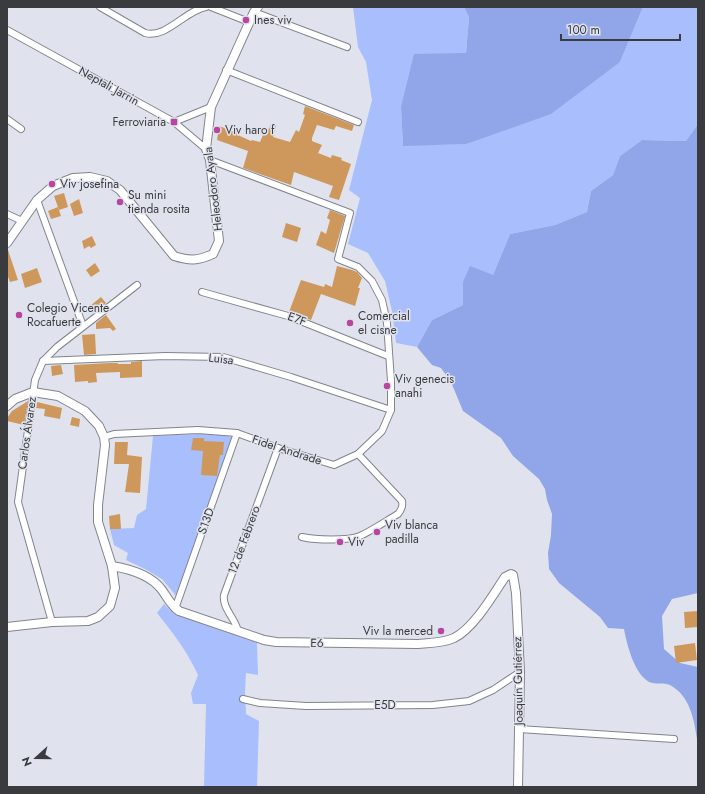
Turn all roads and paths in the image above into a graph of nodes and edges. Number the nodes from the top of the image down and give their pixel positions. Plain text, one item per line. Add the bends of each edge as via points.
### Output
1 (100, 7) edge
2 (206, 7) edge
3 (211, 7) edge
4 (198, 8) edge
5 (256, 9) edge
6 (249, 22) junction
7 (7, 30) edge
8 (346, 47) dead end
9 (226, 70) junction
10 (211, 108) junction
11 (7, 119) edge
12 (174, 122) junction
13 (358, 122) dead end
14 (21, 129) dead end
15 (206, 149) junction
16 (210, 160) junction
17 (37, 200) junction
18 (7, 214) edge
19 (22, 221) junction
20 (7, 242) edge
21 (137, 285) dead end
22 (202, 292) dead end
23 (83, 326) junction
24 (388, 356) junction
25 (43, 361) junction
26 (33, 392) junction
27 (7, 406) edge
28 (391, 410) junction
29 (237, 433) junction
30 (104, 437) junction
31 (278, 448) junction
32 (358, 454) junction
33 (302, 537) dead end
34 (112, 566) junction
35 (513, 575) joint
36 (175, 609) junction
37 (52, 622) junction
38 (7, 627) edge
39 (238, 631) junction
40 (520, 672) junction
41 (243, 700) dead end
42 (519, 729) junction
43 (674, 740) dead end
44 (518, 787) edge

1 - 4 street via 152,35
2 - 4 street
3 - 6 street
5 - 6 street, Heleodoro Ayala
5 - 8 street
6 - 9 street, Heleodoro Ayala
7 - 12 street, Neptali Jarrin
9 - 10 street, Heleodoro Ayala
9 - 13 street
10 - 12 street
10 - 15 street, Heleodoro Ayala
11 - 14 street
12 - 15 street, Neptali Jarrin
15 - 16 street, Heleodoro Ayala
16 - 17 street, Heleodoro Ayala via 219,241 213,254 201,259 187,260 174,256 120,190 107,181 90,177 73,178 53,186
16 - 24 street, Fidel Andrade via 349,212 338,259 358,267 372,281 382,300 388,323
17 - 19 street, Heleodoro Ayala
17 - 23 street
18 - 19 street
19 - 20 street, Heleodoro Ayala
21 - 23 street, Carlos Álvarez
22 - 24 street, E7F via 288,316
23 - 25 street, Carlos Álvarez
24 - 28 street, Fidel Andrade
25 - 26 street, Carlos Álvarez
25 - 28 street, Luisa via 165,356 223,357
26 - 27 street via 15,399
26 - 30 street via 58,396 72,403 99,426
26 - 37 street, Carlos Álvarez via 18,502
28 - 32 street, Fidel Andrade via 382,431
29 - 30 street, Fidel Andrade via 198,430 114,434
29 - 31 street, Fidel Andrade
29 - 36 street, S13D
30 - 34 street via 98,522
31 - 32 street, Fidel Andrade via 334,465
31 - 39 street, 12 de Febrero via 224,595 224,604
32 - 33 street via 402,501 401,510 358,536 327,539
34 - 36 street via 126,568 146,577 161,588
34 - 37 street via 116,588 110,606 98,617 88,621
35 - 39 street, E6 via 506,577 484,609 466,629 455,637 441,642 276,642
35 - 40 street, Joaquín Gutiérrez
36 - 39 street, E6
37 - 38 street
40 - 41 street, E5D via 493,690 469,701 433,705 306,706
40 - 42 street, Joaquín Gutiérrez
42 - 43 street
42 - 44 street, Joaquín Gutiérrez

